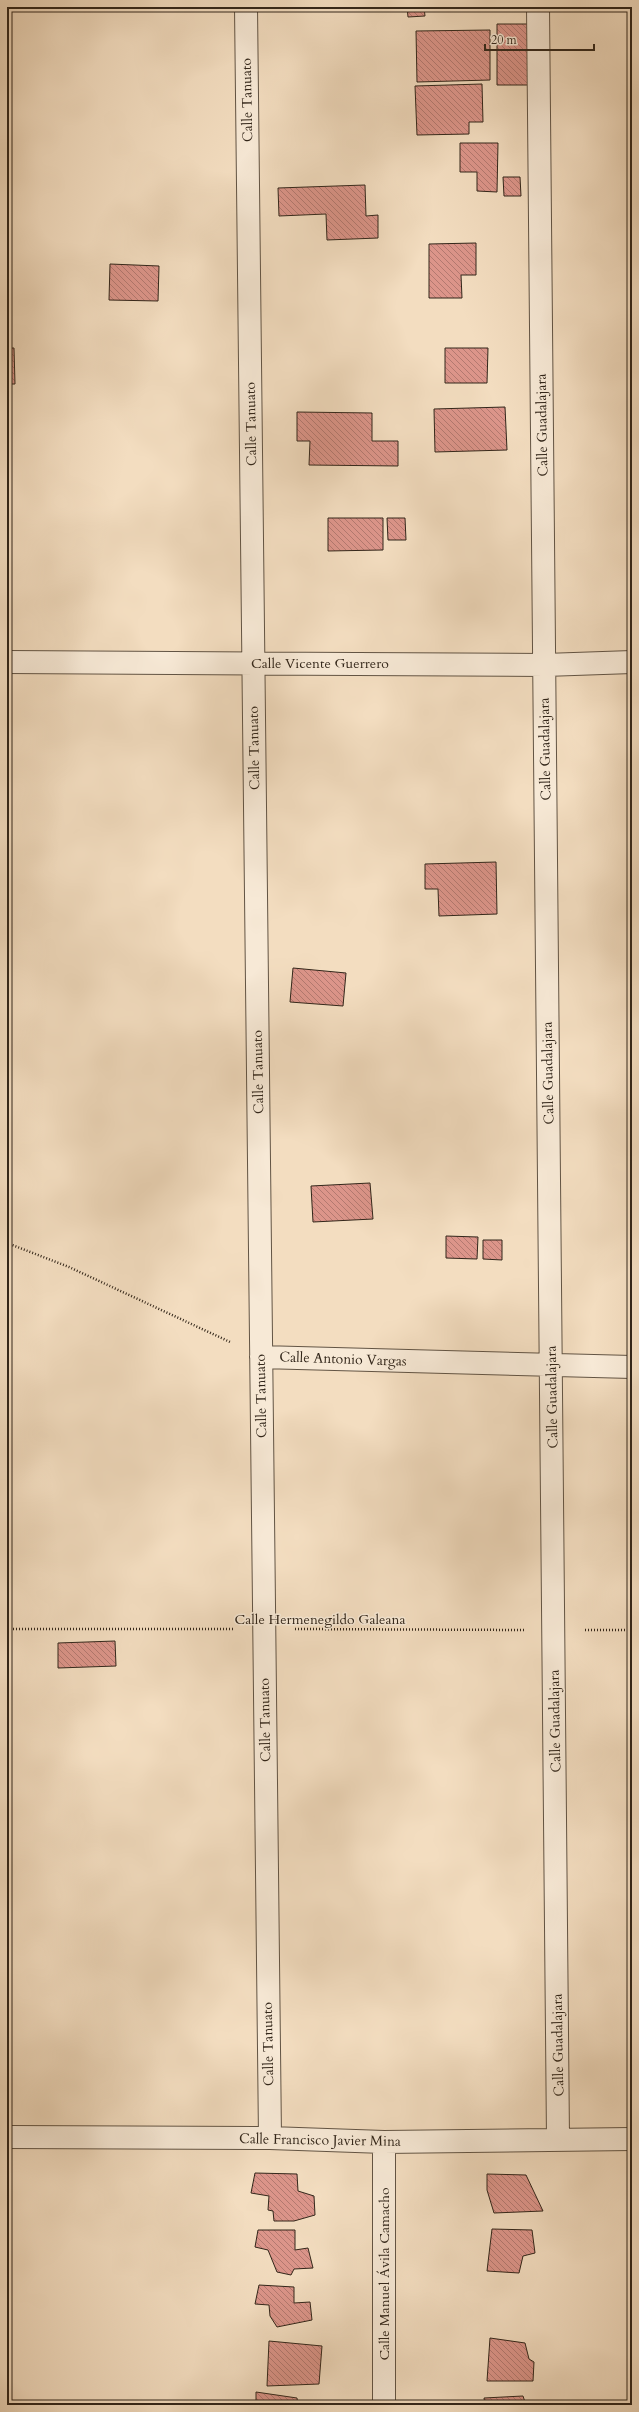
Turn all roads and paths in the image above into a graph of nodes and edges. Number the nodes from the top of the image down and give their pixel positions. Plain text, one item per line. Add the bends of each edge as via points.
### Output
1 (246, 7) edge
2 (538, 7) edge
3 (7, 662) edge
4 (253, 662) junction
5 (632, 662) edge
6 (545, 665) junction
7 (7, 1243) edge
8 (261, 1357) junction
9 (551, 1364) junction
10 (632, 1367) edge
11 (7, 1629) edge
12 (264, 1629) junction
13 (554, 1630) junction
14 (632, 1630) edge
15 (7, 2137) edge
16 (270, 2138) junction
17 (558, 2139) junction
18 (632, 2139) edge
19 (384, 2142) junction
20 (384, 2405) edge

1 - 4 street, Calle Tanuato
2 - 6 street, Calle Guadalajara
3 - 4 street, Calle Vicente Guerrero
4 - 6 street, Calle Vicente Guerrero
4 - 8 street, Calle Tanuato
5 - 6 street, Calle Vicente Guerrero
6 - 9 street, Calle Guadalajara
7 - 8 path, Calle Antonio Vargas via 69,1267
8 - 9 street, Calle Antonio Vargas
8 - 12 street, Calle Tanuato
9 - 10 street, Calle Antonio Vargas
9 - 13 street, Calle Guadalajara
11 - 12 path, Calle Hermenegildo Galeana
12 - 13 path, Calle Hermenegildo Galeana
12 - 16 street, Calle Tanuato
13 - 14 path, Calle Hermenegildo Galeana
13 - 17 street, Calle Guadalajara
15 - 16 street, Calle Francisco Javier Mina
16 - 19 street, Calle Francisco Javier Mina
17 - 18 street, Calle Francisco Javier Mina
17 - 19 street, Calle Francisco Javier Mina
19 - 20 street, Calle Manuel Ávila Camacho

